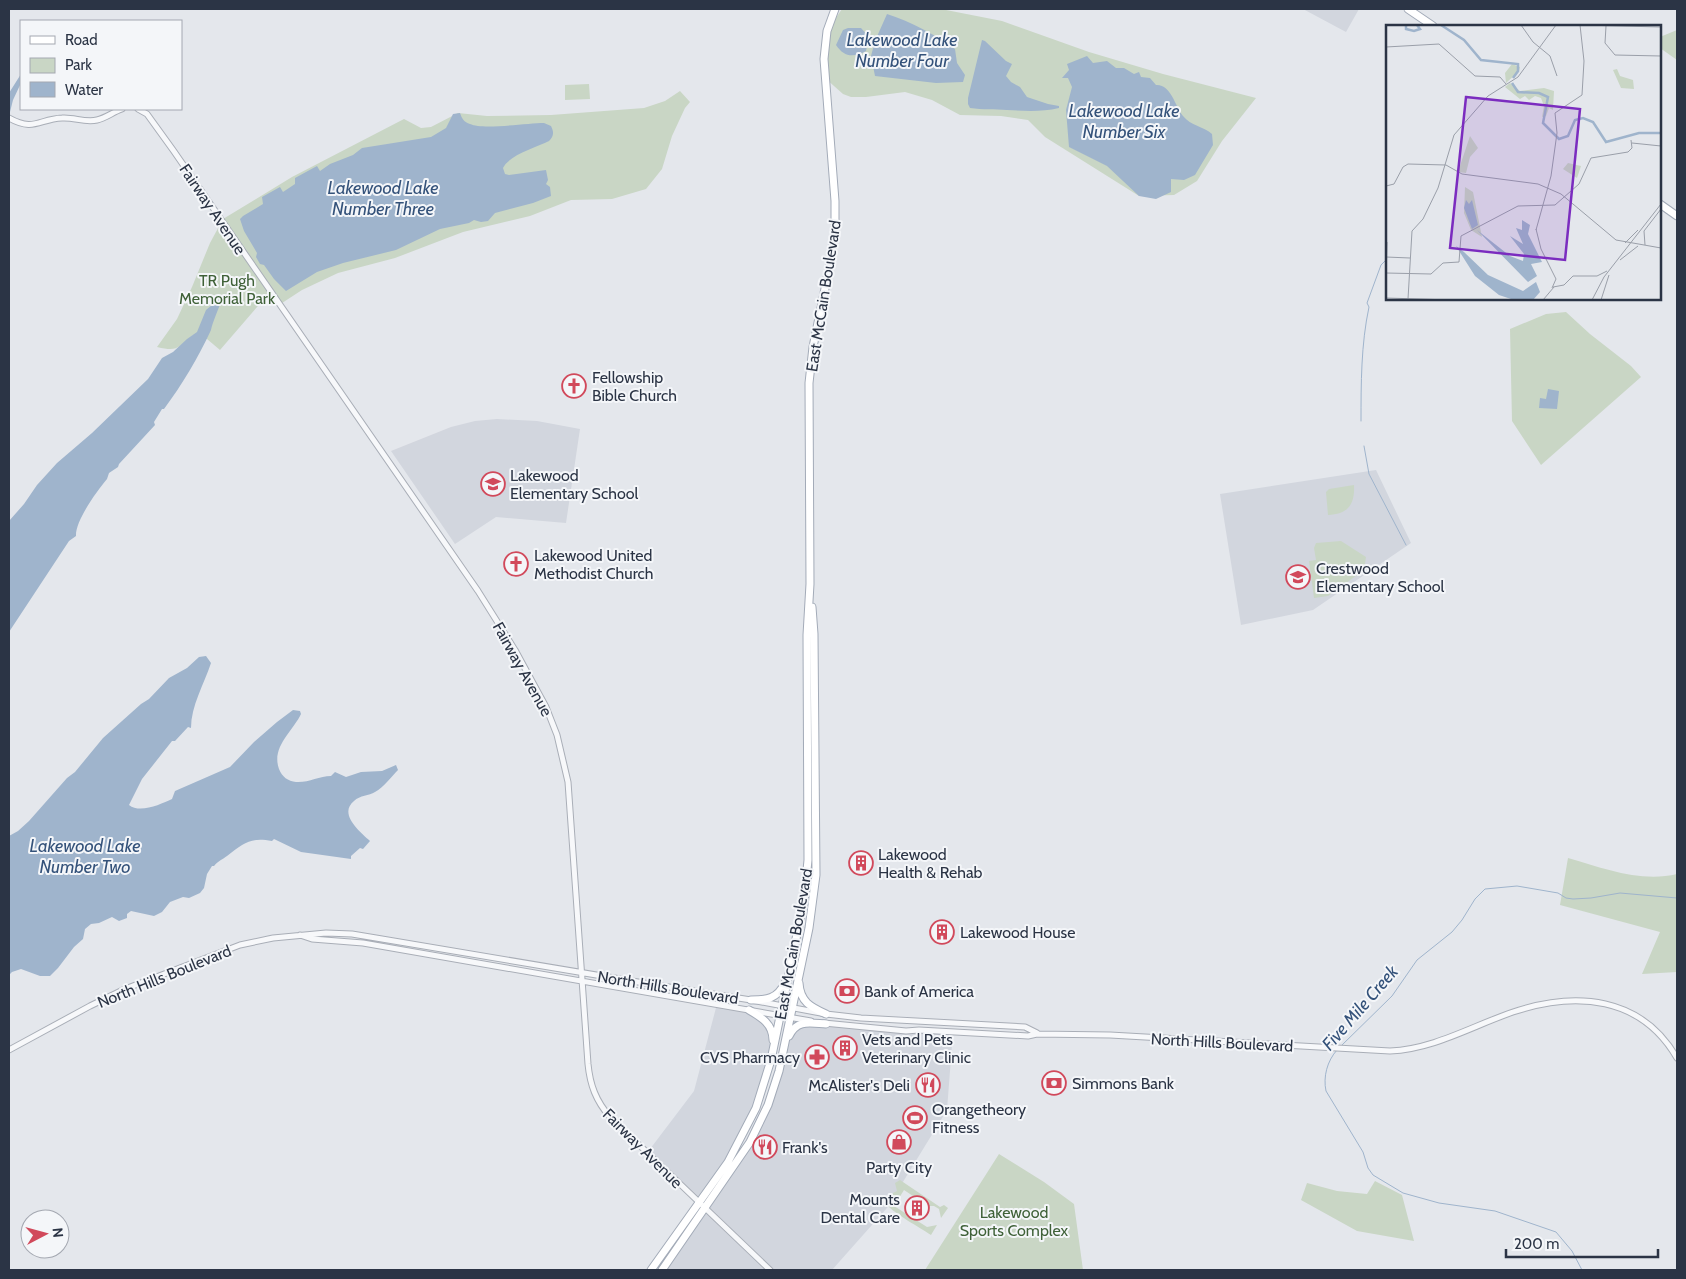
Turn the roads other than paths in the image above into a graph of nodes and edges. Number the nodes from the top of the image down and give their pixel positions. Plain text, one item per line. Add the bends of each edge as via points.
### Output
1 (835, 9) edge
2 (1408, 9) edge
3 (1432, 25) edge
4 (120, 110) edge
5 (140, 110) edge
6 (9, 118) edge
7 (1661, 205) edge
8 (1677, 216) edge
9 (810, 584) junction
10 (300, 935) junction
11 (582, 973) junction
12 (789, 975) junction
13 (799, 980) junction
14 (582, 981) junction
15 (751, 1000) junction
16 (782, 1006) junction
17 (792, 1008) junction
18 (749, 1010) junction
19 (826, 1014) junction
20 (781, 1015) junction
21 (790, 1017) junction
22 (826, 1024) junction
23 (1037, 1034) junction
24 (774, 1048) junction
25 (783, 1048) junction
26 (9, 1050) edge
27 (1677, 1058) edge
28 (699, 1202) junction
29 (705, 1208) junction
30 (651, 1270) edge
31 (662, 1270) edge
32 (770, 1270) edge

1 - 9 main road, East McCain Boulevard via 824,59 836,217 809,383
2 - 3 main road
4 - 6 street via 90,121 63,118 28,124
5 - 11 street, Fairway Avenue via 147,114 173,150 478,591 536,688 556,735 568,782
7 - 8 main road
9 - 12 main road, East McCain Boulevard via 807,635 808,860 804,900
9 - 13 main road, East McCain Boulevard via 814,634 817,852 812,908
10 - 11 street, North Hills Boulevard via 352,934
10 - 14 street, North Hills Boulevard
10 - 26 street, North Hills Boulevard via 240,945 142,982
11 - 14 street, Fairway Avenue
11 - 15 street, North Hills Boulevard
12 - 15 main road via 774,997
12 - 16 main road, East McCain Boulevard
13 - 17 main road, East McCain Boulevard
13 - 19 main road via 805,1002
14 - 18 street, North Hills Boulevard
14 - 28 street, Fairway Avenue via 589,1077 596,1096 610,1117
15 - 16 street, North Hills Boulevard
16 - 17 street, North Hills Boulevard
16 - 20 main road, East McCain Boulevard
17 - 19 street, North Hills Boulevard
17 - 21 main road, East McCain Boulevard
18 - 20 street, North Hills Boulevard
18 - 24 main road via 769,1025
19 - 23 street, North Hills Boulevard via 1025,1027
20 - 21 street, North Hills Boulevard
20 - 24 main road, East McCain Boulevard
21 - 22 street, North Hills Boulevard
21 - 25 main road, East McCain Boulevard
22 - 23 street, North Hills Boulevard via 906,1031
22 - 25 main road via 797,1025
23 - 27 street, North Hills Boulevard via 1110,1035 1390,1051 1419,1048 1521,1010 1544,1004 1581,1001 1604,1003 1633,1014 1662,1036
24 - 28 main road, East McCain Boulevard via 756,1108 728,1162
25 - 29 main road, East McCain Boulevard via 773,1092 757,1130
28 - 29 street, Fairway Avenue
28 - 30 main road, East McCain Boulevard
29 - 31 main road, East McCain Boulevard
29 - 32 street, Fairway Avenue

